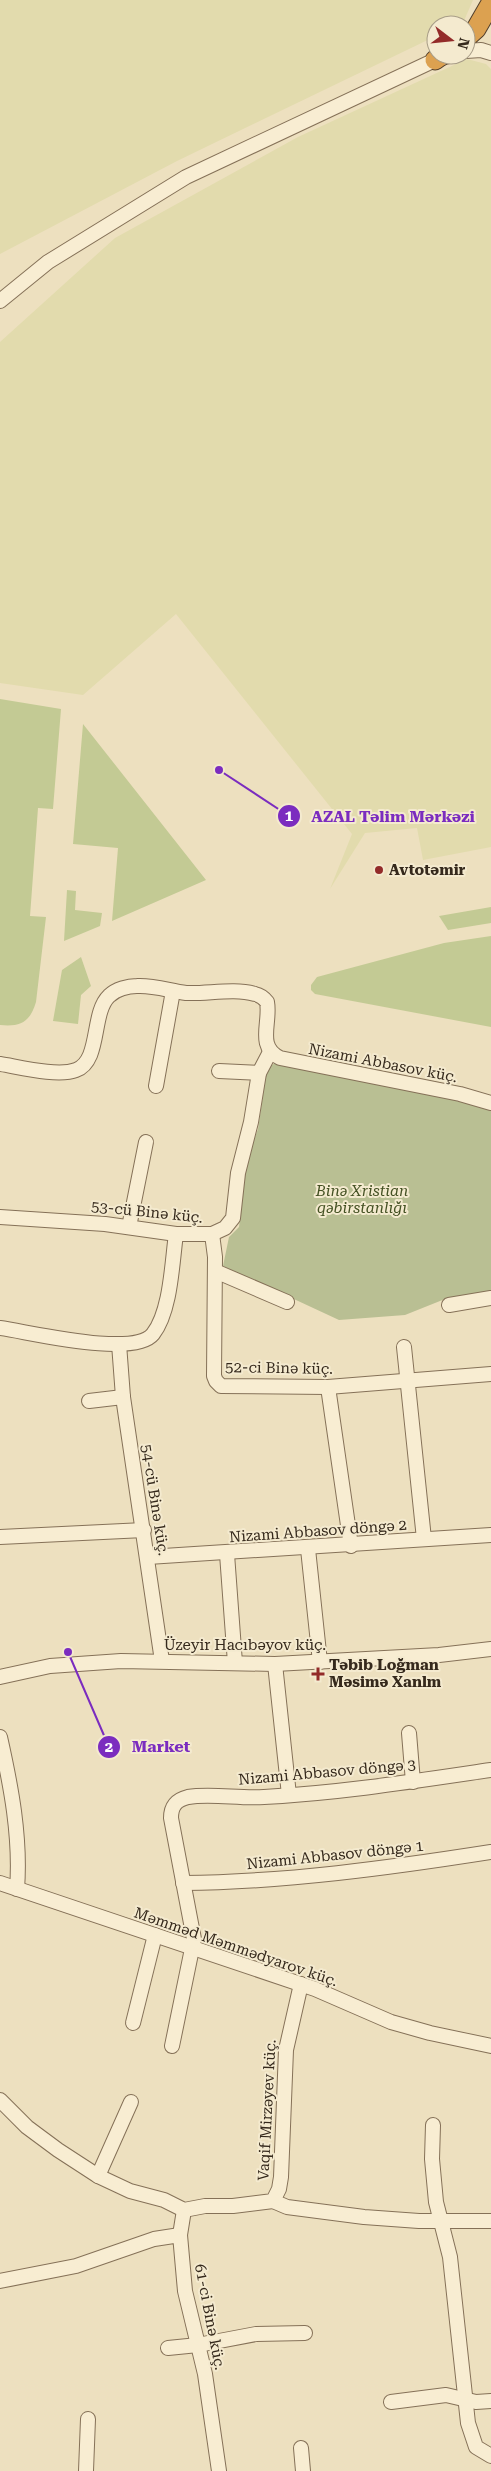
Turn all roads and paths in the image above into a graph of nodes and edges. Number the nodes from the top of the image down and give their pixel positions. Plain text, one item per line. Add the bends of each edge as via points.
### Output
1 (491, 3) edge
2 (476, 29) edge
3 (476, 50) edge
4 (491, 54) edge
5 (426, 65) edge
6 (0, 301) edge
7 (173, 991) junction
8 (270, 1052) junction
9 (0, 1064) edge
10 (220, 1072) dead end
11 (259, 1073) junction
12 (156, 1086) dead end
13 (491, 1104) edge
14 (146, 1142) dead end
15 (0, 1217) edge
16 (129, 1227) junction
17 (176, 1234) junction
18 (212, 1234) junction
19 (215, 1271) junction
20 (491, 1298) edge
21 (287, 1302) dead end
22 (449, 1305) dead end
23 (0, 1328) edge
24 (119, 1344) junction
25 (404, 1347) dead end
26 (491, 1374) edge
27 (406, 1380) junction
28 (328, 1387) junction
29 (123, 1397) junction
30 (89, 1400) dead end
31 (144, 1530) junction
32 (491, 1535) edge
33 (0, 1537) edge
34 (424, 1539) junction
35 (351, 1546) junction
36 (308, 1549) junction
37 (227, 1554) junction
38 (148, 1557) junction
39 (491, 1650) edge
40 (162, 1661) junction
41 (320, 1662) junction
42 (235, 1663) junction
43 (274, 1664) junction
44 (0, 1677) edge
45 (409, 1733) dead end
46 (0, 1737) edge
47 (491, 1770) edge
48 (413, 1782) junction
49 (289, 1795) junction
50 (491, 1852) edge
51 (0, 1883) edge
52 (183, 1883) junction
53 (17, 1889) junction
54 (155, 1935) junction
55 (193, 1947) junction
56 (301, 1984) junction
57 (133, 2023) dead end
58 (172, 2046) dead end
59 (491, 2046) edge
60 (0, 2100) edge
61 (131, 2102) dead end
62 (433, 2125) dead end
63 (98, 2176) junction
64 (273, 2201) junction
65 (184, 2210) junction
66 (439, 2221) junction
67 (491, 2221) edge
68 (180, 2235) junction
69 (0, 2282) edge
70 (305, 2333) dead end
71 (198, 2345) junction
72 (168, 2348) dead end
73 (465, 2398) junction
74 (491, 2401) edge
75 (391, 2402) dead end
76 (88, 2418) dead end
77 (301, 2448) dead end
78 (491, 2456) edge
79 (86, 2471) edge
80 (219, 2471) edge
81 (303, 2471) edge

1 - 2 highway
3 - 4 street
5 - 6 street via 186,177 70,248
7 - 8 street via 246,992 264,998 268,1008 265,1037
7 - 9 street via 138,986 119,989 109,996 100,1012 87,1060 76,1070 55,1072
7 - 12 street
8 - 11 street, 53-cü Binə küç.
8 - 13 street, Nizami Abbasov küç. via 299,1063 460,1094
10 - 11 street
11 - 18 street, 53-cü Binə küç. via 232,1218 225,1228
14 - 16 street
15 - 16 street, 53-cü Binə küç.
16 - 17 street, 53-cü Binə küç.
17 - 18 street, 53-cü Binə küç.
17 - 24 street via 168,1295 160,1323 146,1340
18 - 19 street, 52-ci Binə küç.
19 - 21 street
19 - 28 street, 52-ci Binə küç. via 216,1381 226,1386
20 - 22 street
23 - 24 street
24 - 29 street, 54-cü Binə küç.
25 - 27 street
26 - 27 street, 52-ci Binə küç.
27 - 28 street, 52-ci Binə küç.
27 - 34 street
28 - 35 street
29 - 30 street
29 - 31 street, 54-cü Binə küç.
31 - 33 street
31 - 38 street, 54-cü Binə küç.
32 - 34 street, Nizami Abbasov döngə 2
34 - 35 street, Nizami Abbasov döngə 2
35 - 36 street, Nizami Abbasov döngə 2
36 - 37 street, Nizami Abbasov döngə 2
36 - 41 street
37 - 38 street, Nizami Abbasov döngə 2
37 - 42 street
38 - 40 street, 54-cü Binə küç.
39 - 41 street, Üzeyir Hacıbəyov küç.
40 - 42 street, Üzeyir Hacıbəyov küç.
40 - 44 street, Üzeyir Hacıbəyov küç. via 50,1666
41 - 43 street, Üzeyir Hacıbəyov küç.
42 - 43 street, Üzeyir Hacıbəyov küç.
43 - 49 street
45 - 48 street
46 - 53 street via 15,1817 19,1867
47 - 48 street, Nizami Abbasov döngə 3
48 - 49 street, Nizami Abbasov döngə 3
49 - 52 street, Nizami Abbasov döngə 3 via 188,1797 176,1802 171,1809 171,1818
50 - 52 street, Nizami Abbasov döngə 1 via 398,1867 276,1880
51 - 53 street, Məmməd Məmmədyarov küç.
52 - 55 street, Nizami Abbasov döngə 3 via 194,1928
53 - 54 street, Məmməd Məmmədyarov küç.
54 - 55 street, Məmməd Məmmədyarov küç.
54 - 57 street
55 - 56 street, Məmməd Məmmədyarov küç.
55 - 58 street, Nizami Abbasov döngə 3
56 - 59 street, Məmməd Məmmədyarov küç. via 391,2022
56 - 64 street, Vaqif Mirzəyev küç. via 286,2050 281,2177
60 - 63 street via 27,2127
61 - 63 street
62 - 66 street via 433,2184
63 - 65 street
64 - 65 street, Vaqif Mirzəyev küç.
64 - 66 street via 287,2207 364,2217
65 - 68 street, 61-ci Binə küç.
66 - 67 street
66 - 73 street via 451,2265
68 - 69 street via 154,2238 76,2266
68 - 71 street, 61-ci Binə küç. via 186,2291
70 - 71 street via 256,2334
71 - 72 street
71 - 80 street, 61-ci Binə küç.
73 - 74 street via 476,2402
73 - 75 street via 446,2395
73 - 78 street via 471,2438 478,2450
76 - 79 street
77 - 81 street

